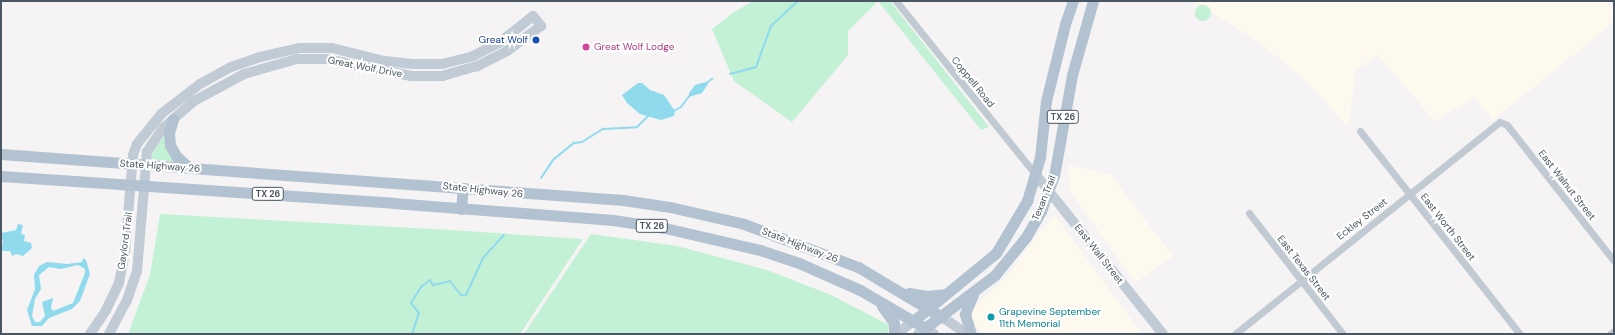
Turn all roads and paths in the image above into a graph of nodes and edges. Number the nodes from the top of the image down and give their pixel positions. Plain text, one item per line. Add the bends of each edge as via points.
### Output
1 (896, 1) edge
2 (1073, 1) edge
3 (1094, 1) edge
4 (173, 119) junction
5 (1504, 123) joint
6 (1360, 131) dead end
7 (1, 154) edge
8 (132, 164) junction
9 (146, 165) junction
10 (190, 168) junction
11 (1036, 174) junction
12 (1, 176) edge
13 (131, 185) junction
14 (144, 186) junction
15 (463, 188) junction
16 (1048, 191) junction
17 (1410, 194) junction
18 (460, 208) junction
19 (1249, 213) dead end
20 (1614, 260) edge
21 (1301, 281) junction
22 (895, 288) junction
23 (948, 293) junction
24 (974, 294) junction
25 (874, 299) junction
26 (929, 308) junction
27 (942, 317) junction
28 (912, 322) junction
29 (1614, 331) edge
30 (926, 332) edge
31 (90, 334) edge
32 (109, 334) edge
33 (894, 334) edge
34 (897, 334) edge
35 (967, 334) edge
36 (971, 334) edge
37 (1163, 334) edge
38 (1235, 334) edge
39 (1343, 334) edge
40 (1520, 334) edge
41 (1610, 334) edge

1 - 11 street, Coppell Road
2 - 11 main road, Texan Trail / TX 26 via 1046,101
3 - 16 main road, Texan Trail / TX 26 via 1072,75 1054,176
4 - 8 street, Great Wolf Drive via 219,86 264,67 297,59 326,59 411,76 443,76 483,63 507,51 541,26 533,16 499,43 473,56 442,64 384,61 332,48 300,48 260,57 231,67 200,84 153,121 137,144
4 - 9 street, Great Wolf Drive via 150,144
4 - 10 main road via 169,133 170,146 176,156
5 - 17 street, Eckley Street via 1496,125
5 - 20 street, East Walnut Street
6 - 17 street, East Worth Street
7 - 8 main road, State Highway 26 / TX 26
8 - 9 main road, State Highway 26 / TX 26
8 - 13 street, Gaylord Trail
9 - 10 main road, State Highway 26 / TX 26
9 - 14 street, Great Wolf Drive
10 - 15 main road, State Highway 26 / TX 26
11 - 16 street, East Wall Street
11 - 23 main road, Texan Trail / TX 26 via 1027,201 996,253
12 - 13 main road, State Highway 26 / TX 26
13 - 14 main road, State Highway 26 / TX 26
13 - 31 street, Gaylord Trail via 125,252 119,283 106,310
14 - 18 main road, State Highway 26 / TX 26
14 - 32 street, Gaylord Trail via 137,271 127,300
15 - 18 main road
15 - 22 main road, State Highway 26 / TX 26 via 623,200 709,216 783,238 858,267
16 - 24 main road, Texan Trail / TX 26 via 1026,237 1008,262
16 - 37 street, East Wall Street
17 - 21 street, Eckley Street
17 - 40 street, East Worth Street
18 - 25 main road, State Highway 26 / TX 26 via 613,220 683,232 760,250 799,263
19 - 21 street, East Texas Street
21 - 38 street, Eckley Street
21 - 39 street, East Texas Street
22 - 23 main road, TX 26 via 926,296
22 - 26 main road, State Highway 26 / TX 26
23 - 26 main road, Texan Trail
24 - 27 main road, Texan Trail / TX 26
24 - 36 main road via 965,314
25 - 28 main road, State Highway 26 / TX 26
25 - 33 main road via 892,317
26 - 27 main road, State Highway 26 / TX 26
26 - 28 main road, Texan Trail
27 - 30 main road, Texan Trail / TX 26
27 - 35 street
28 - 30 main road, State Highway 26 / TX 26
28 - 34 street
29 - 41 street

